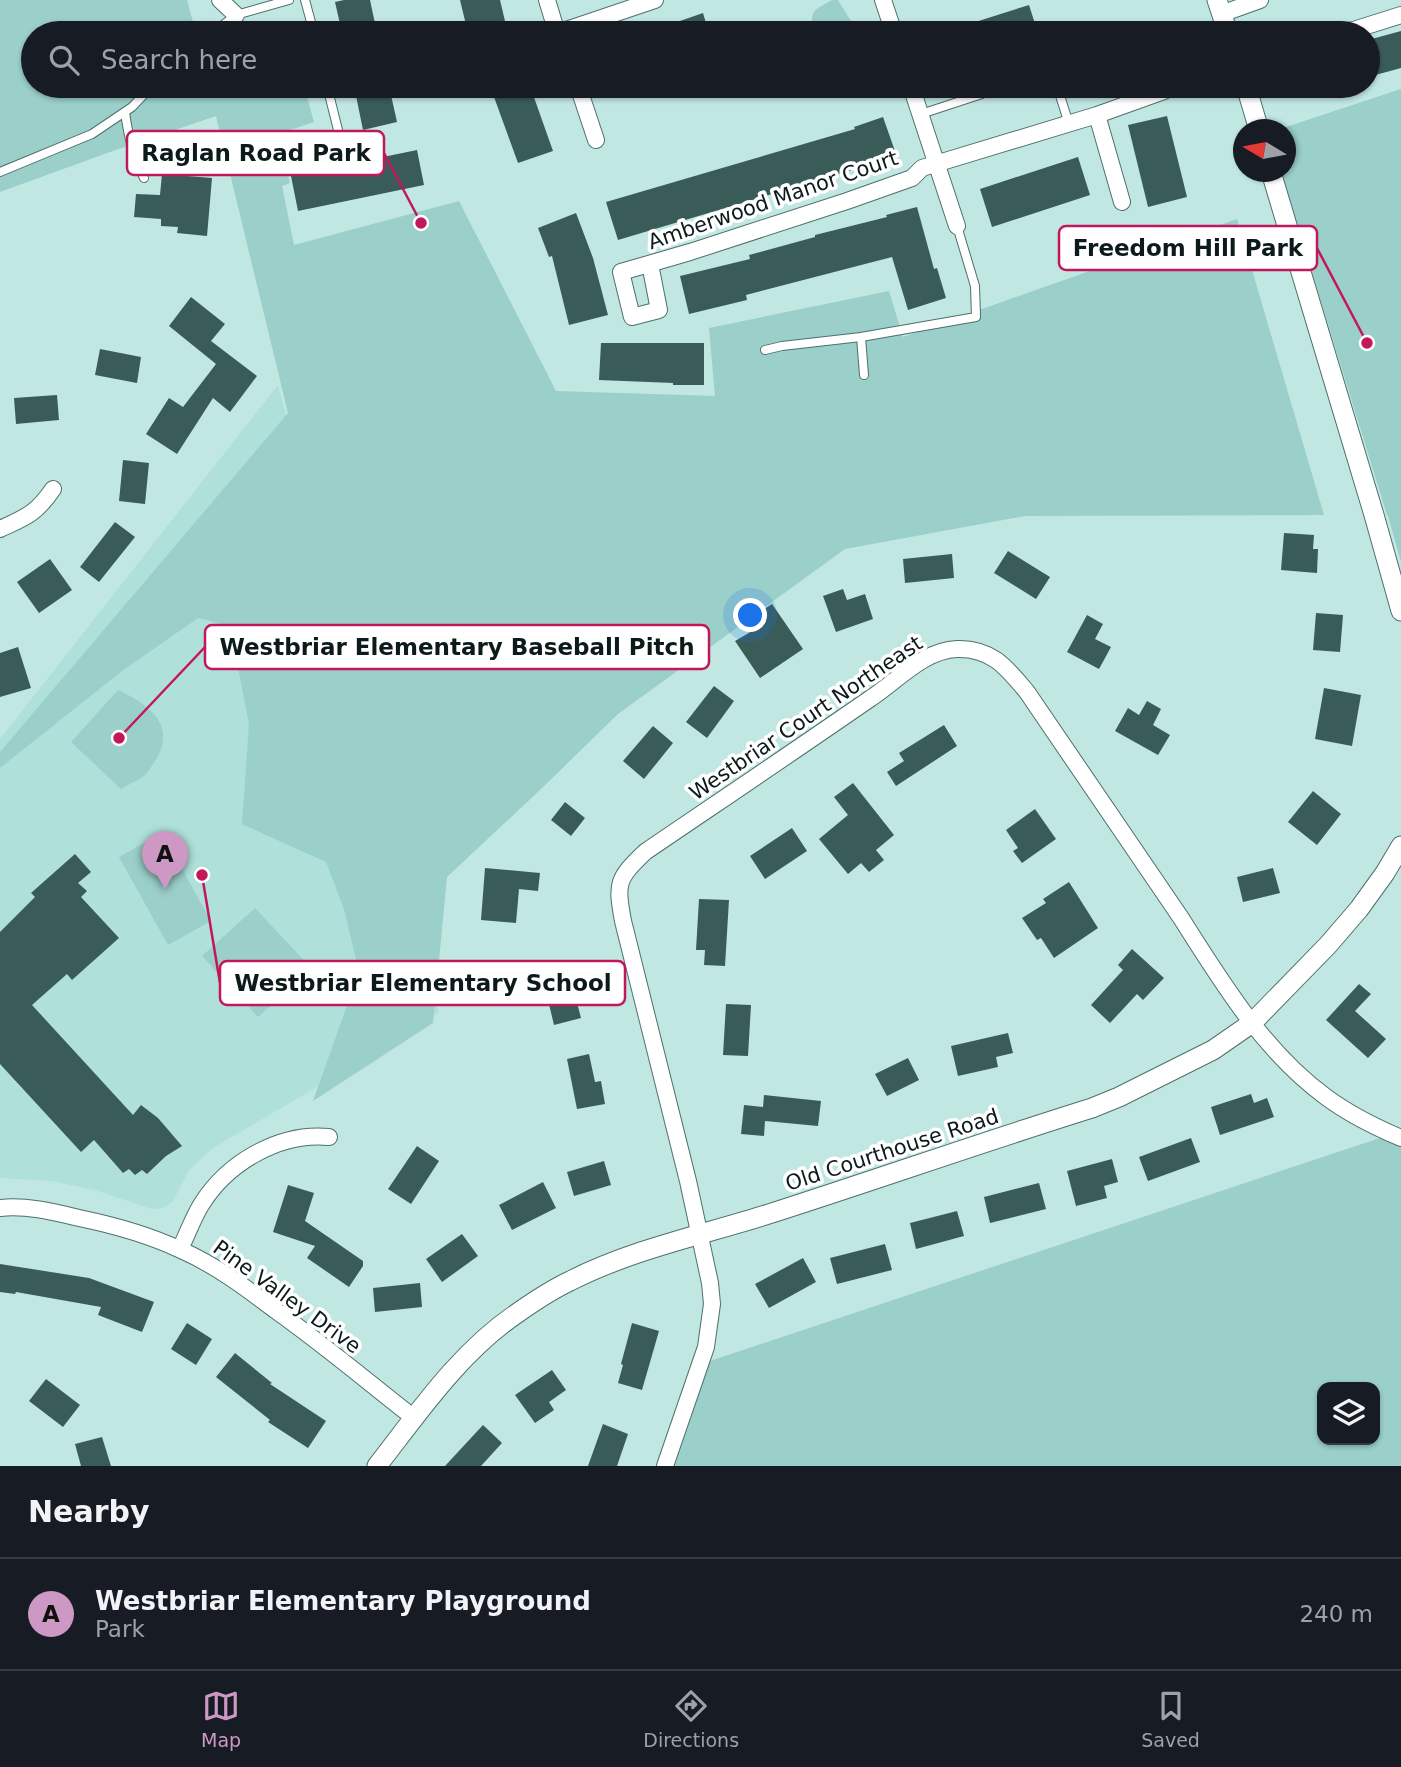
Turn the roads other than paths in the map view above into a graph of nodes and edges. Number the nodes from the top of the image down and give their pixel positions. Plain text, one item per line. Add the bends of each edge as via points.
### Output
1 (220, 0) edge
2 (289, 0) edge
3 (305, 0) edge
4 (547, 0) edge
5 (655, 0) edge
6 (883, 0) edge
7 (1260, 0) edge
8 (1219, 7) edge
9 (236, 15) junction
10 (1401, 15) edge
11 (228, 21) edge
12 (311, 21) edge
13 (553, 21) edge
14 (593, 21) edge
15 (890, 21) edge
16 (1380, 22) edge
17 (140, 98) edge
18 (330, 98) edge
19 (582, 98) edge
20 (915, 98) edge
21 (970, 98) edge
22 (1061, 98) edge
23 (1147, 98) edge
24 (1250, 98) edge
25 (125, 112) junction
26 (921, 114) junction
27 (1097, 115) junction
28 (1256, 119) edge
29 (1069, 124) junction
30 (596, 140) dead end
31 (295, 147) dead end
32 (937, 164) junction
33 (0, 172) edge
34 (144, 178) dead end
35 (1274, 182) edge
36 (1122, 202) dead end
37 (957, 226) joint
38 (650, 264) junction
39 (861, 337) junction
40 (765, 350) dead end
41 (864, 375) dead end
42 (53, 489) dead end
43 (0, 529) edge
44 (1401, 611) edge
45 (1401, 846) edge
46 (1252, 1023) junction
47 (329, 1137) dead end
48 (1401, 1138) edge
49 (0, 1208) edge
50 (699, 1235) junction
51 (180, 1249) junction
52 (414, 1418) junction
53 (377, 1466) edge
54 (665, 1466) edge

1 - 9 street
2 - 9 lane
3 - 12 lane
4 - 13 street
5 - 14 street
6 - 15 street
7 - 8 street
9 - 11 lane
10 - 16 street
17 - 25 lane
18 - 31 lane via 340,138
19 - 30 street
20 - 26 street
21 - 26 lane
22 - 29 lane
23 - 27 street, Amberwood Manor Court
24 - 28 street
25 - 33 lane via 92,134
25 - 34 lane
26 - 32 street
27 - 29 street, Amberwood Manor Court
27 - 36 street
29 - 32 street, Amberwood Manor Court
32 - 37 street
32 - 38 street, Amberwood Manor Court via 847,201
35 - 44 street
37 - 39 lane via 975,286 976,317
38 - 38 street, Amberwood Manor Court via 621,272 632,317 659,310
39 - 40 lane
39 - 41 lane
42 - 43 street via 29,516
45 - 46 street, Old Courthouse Road via 1359,909
46 - 48 street, Westbriar Court Northeast via 1276,1053 1326,1097
46 - 50 street, Old Courthouse Road via 1213,1050 1093,1108
46 - 50 street, Westbriar Court Northeast via 1027,692 989,654 972,649 937,652 645,852 622,878 620,905
47 - 51 street via 276,1143 232,1170 200,1206
49 - 51 street, Pine Valley Drive via 94,1221
50 - 52 street, Old Courthouse Road via 636,1253 545,1295 500,1326 438,1387
50 - 54 street, Westbriar Court Northeast via 712,1304 706,1347
51 - 52 street, Pine Valley Drive via 243,1286
52 - 53 street, Old Courthouse Road

